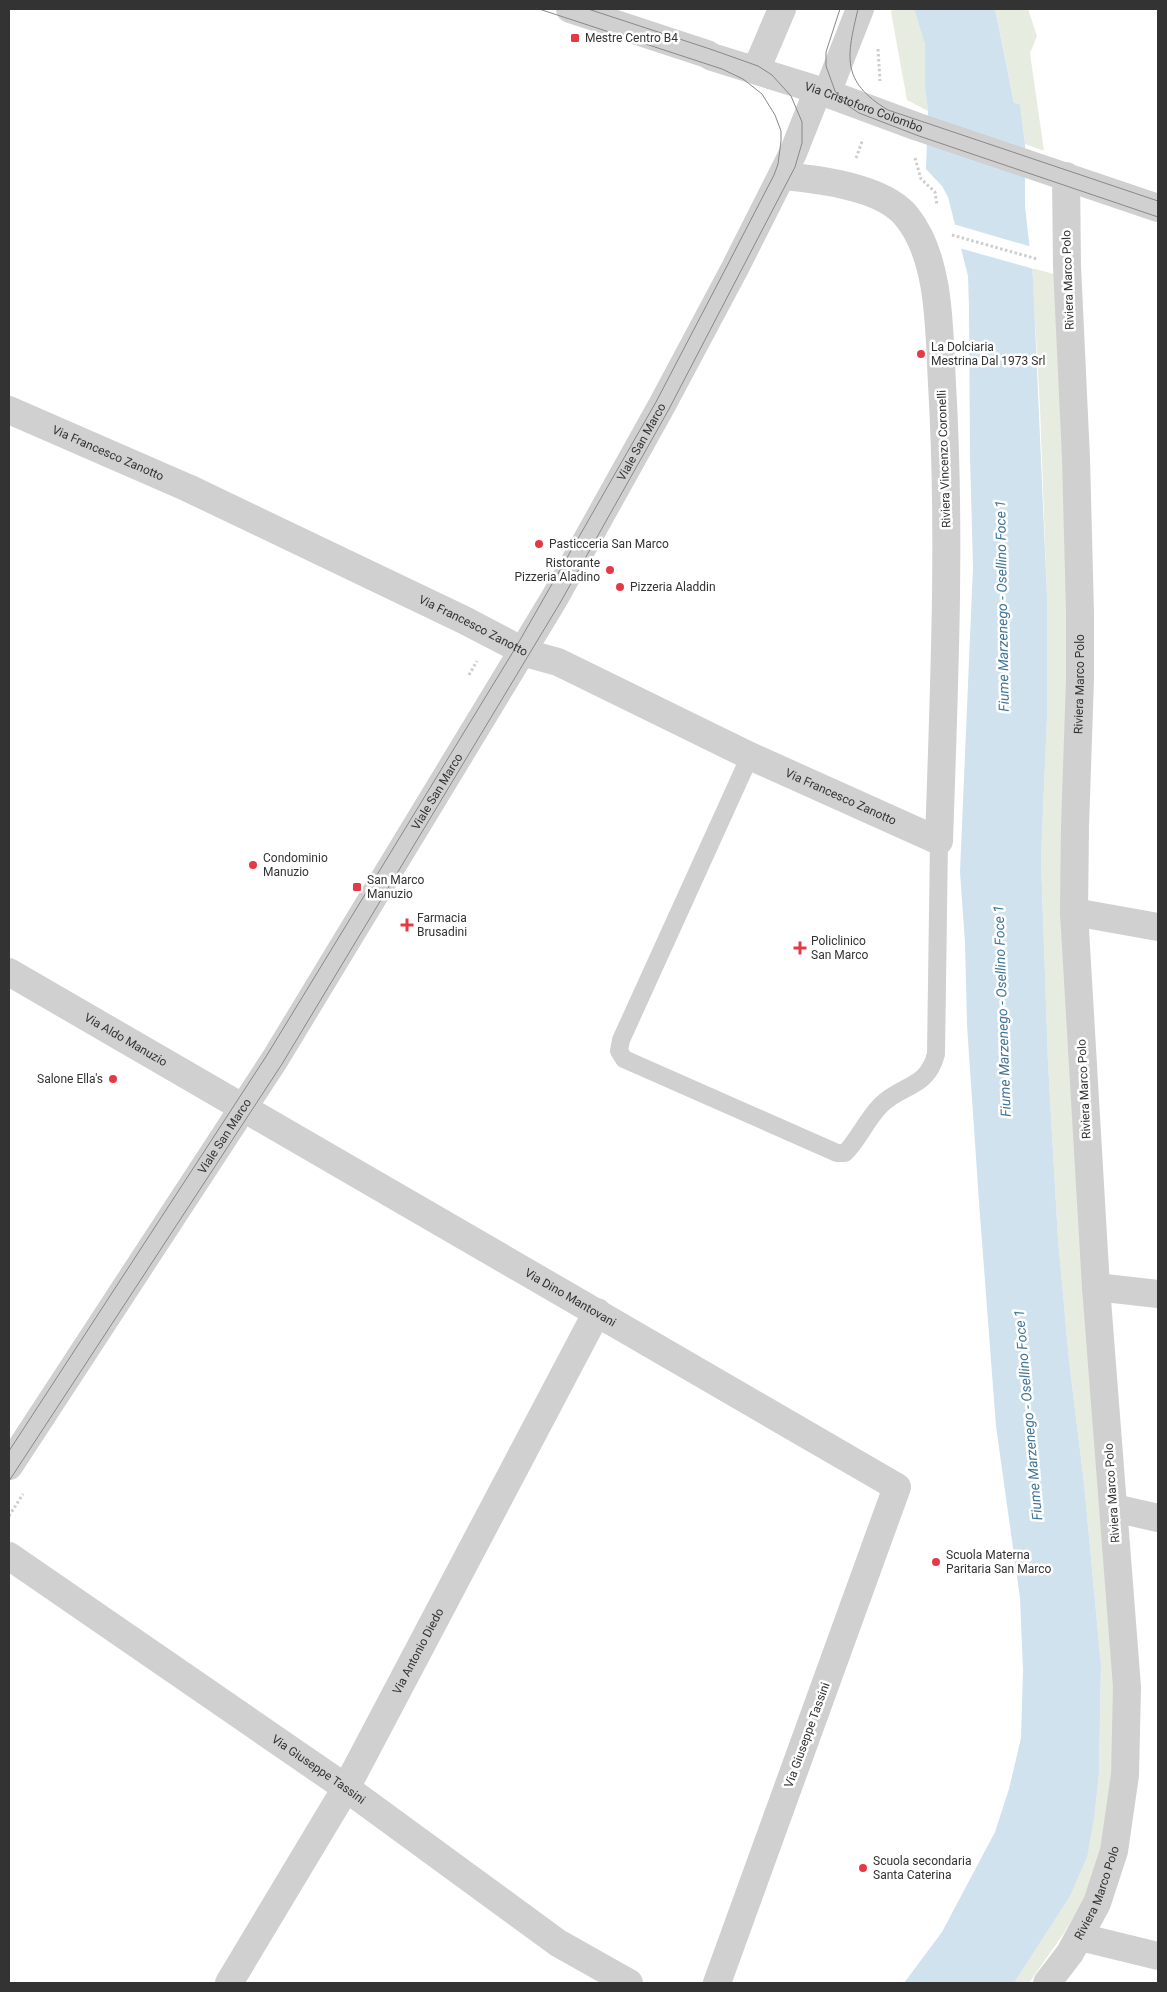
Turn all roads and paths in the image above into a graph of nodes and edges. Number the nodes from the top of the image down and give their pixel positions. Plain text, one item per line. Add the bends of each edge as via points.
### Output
1 (570, 9) edge
2 (782, 9) edge
3 (860, 9) edge
4 (756, 70) junction
5 (823, 91) junction
6 (864, 136) dead end
7 (915, 138) junction
8 (853, 166) dead end
9 (782, 176) junction
10 (1066, 176) junction
11 (938, 208) dead end
12 (1158, 208) edge
13 (951, 234) dead end
14 (1047, 261) dead end
15 (9, 410) edge
16 (523, 650) junction
17 (750, 756) junction
18 (939, 841) junction
19 (1074, 912) junction
20 (1158, 927) edge
21 (9, 972) edge
22 (254, 1113) junction
23 (1096, 1287) junction
24 (1158, 1294) edge
25 (596, 1312) junction
26 (9, 1466) edge
27 (897, 1487) joint
28 (1114, 1508) junction
29 (1158, 1518) edge
30 (9, 1556) edge
31 (346, 1788) junction
32 (1080, 1936) junction
33 (1158, 1956) edge
34 (229, 1983) edge
35 (629, 1983) edge
36 (717, 1983) edge
37 (1047, 1983) edge

1 - 4 street, Via Cristoforo Colombo
2 - 4 street
3 - 5 street, Viale San Marco
4 - 5 street, Via Cristoforo Colombo
5 - 7 street, Via Cristoforo Colombo
5 - 9 street, Viale San Marco
6 - 8 path
7 - 10 street, Via Cristoforo Colombo
7 - 11 path via 921,179 935,192
9 - 16 street, Viale San Marco via 662,406
9 - 18 street, Riviera Vincenzo Coronelli via 844,186 889,200 906,215 918,233 934,284 944,416 946,516
10 - 12 street, Via Cristoforo Colombo
10 - 19 street, Riviera Marco Polo via 1080,612
13 - 14 path
15 - 16 street, Via Francesco Zanotto via 188,488
16 - 17 street, Via Francesco Zanotto via 558,662
16 - 22 street, Viale San Marco via 275,1059
17 - 18 street, Via Francesco Zanotto
17 - 18 lane via 621,1040 619,1052 624,1059 837,1153 845,1153 852,1146 882,1104 917,1083 933,1067 936,1054
19 - 20 street
19 - 23 street, Riviera Marco Polo
21 - 22 street, Via Aldo Manuzio
22 - 25 street, Via Dino Mantovani
22 - 26 street, Viale San Marco
23 - 24 street
23 - 28 street, Riviera Marco Polo
25 - 27 street, Via Dino Mantovani
25 - 31 street, Via Antonio Diedo
27 - 36 street, Via Giuseppe Tassini
28 - 29 street
28 - 32 street, Riviera Marco Polo via 1127,1687 1125,1775 1114,1850 1097,1903
30 - 31 street, Via Giuseppe Tassini
31 - 34 street, Via Antonio Diedo
31 - 35 street, Via Giuseppe Tassini via 558,1943
32 - 33 street
32 - 37 street, Riviera Marco Polo

